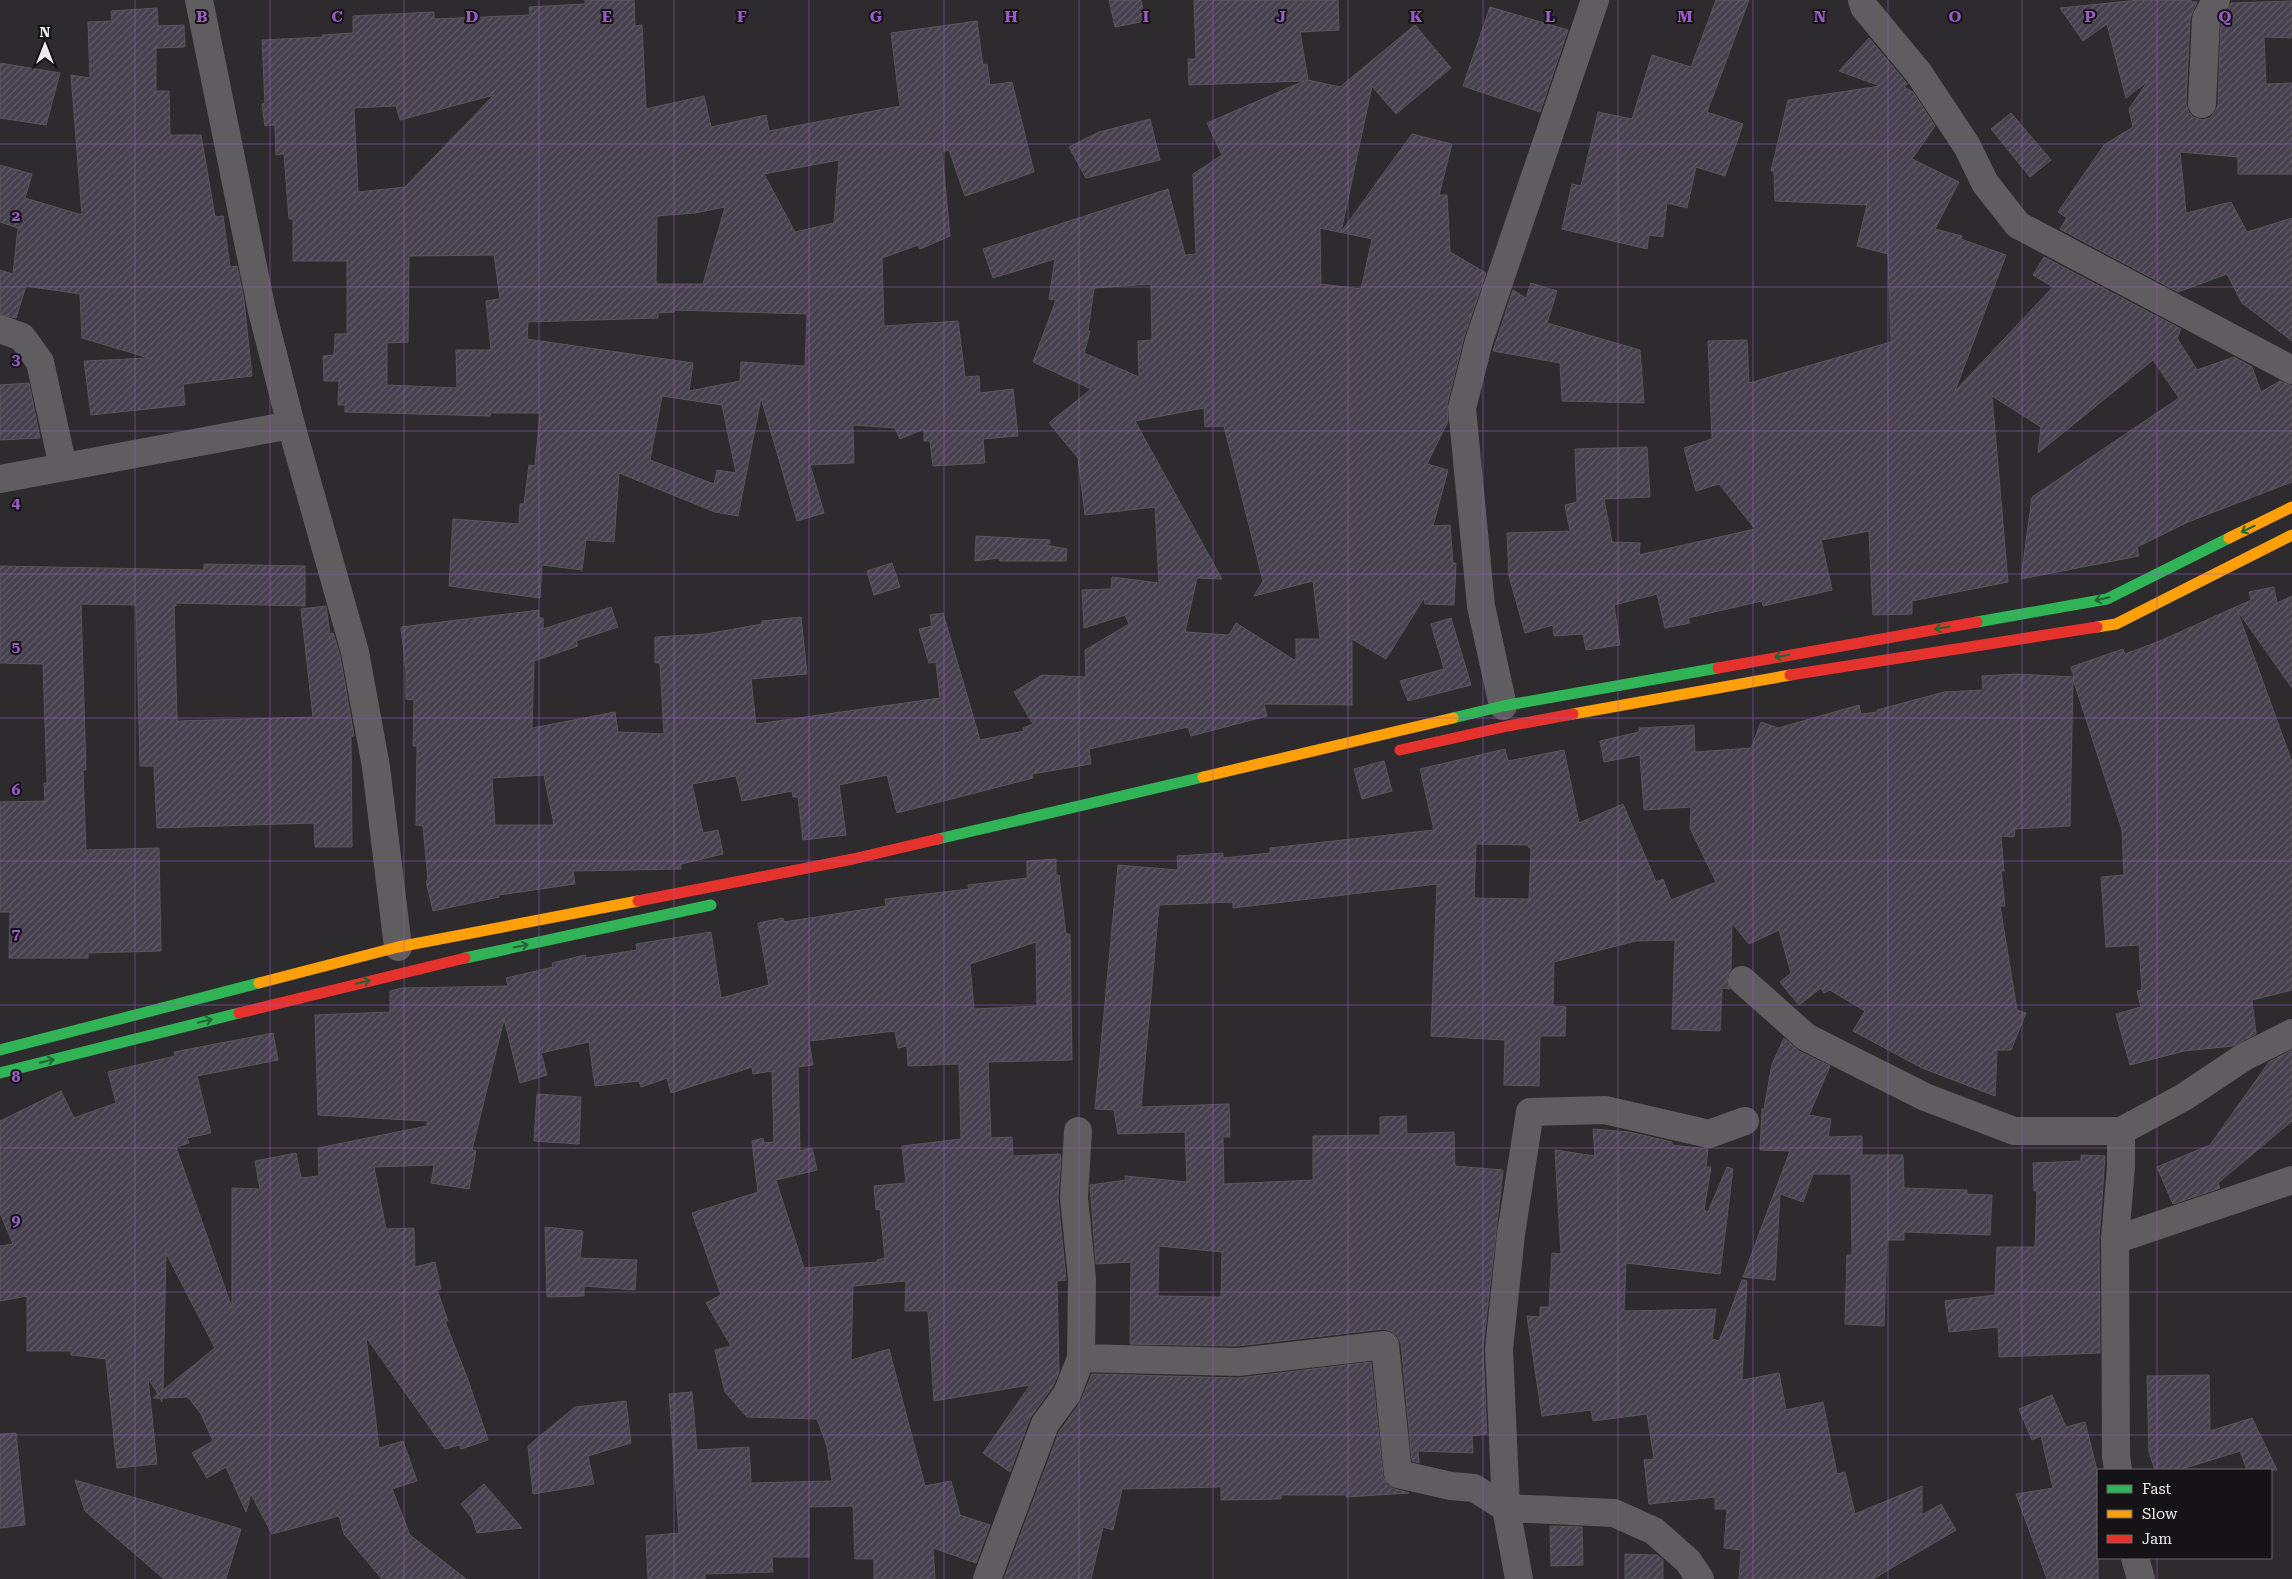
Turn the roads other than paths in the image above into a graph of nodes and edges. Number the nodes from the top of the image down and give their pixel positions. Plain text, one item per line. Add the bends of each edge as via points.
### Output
1 (199, 0) edge
2 (1595, 0) edge
3 (1862, 0) edge
4 (2216, 0) edge
5 (2202, 104) dead end
6 (0, 329) edge
7 (2292, 370) edge
8 (291, 426) junction
9 (62, 467) junction
10 (0, 479) edge
11 (2292, 507) edge
12 (2292, 535) edge
13 (1503, 706) junction
14 (1388, 752) dead end
15 (718, 904) dead end
16 (398, 946) junction
17 (1742, 980) dead end
18 (2292, 1033) edge
19 (0, 1050) edge
20 (0, 1073) edge
21 (1745, 1121) dead end
22 (1078, 1131) dead end
23 (2120, 1131) junction
24 (2292, 1180) edge
25 (2115, 1240) junction
26 (1081, 1358) junction
27 (2118, 1469) edge
28 (1506, 1508) junction
29 (2136, 1559) edge
30 (987, 1579) edge
31 (1519, 1579) edge
32 (1700, 1579) edge
33 (2141, 1579) edge

1 - 8 street via 262,311
2 - 13 street via 1479,341 1462,408 1481,606
3 - 7 street via 1864,7 1918,72 1967,146 1985,183 2018,225
4 - 5 street via 2206,19
6 - 9 street via 22,337 40,362
8 - 9 street
8 - 16 street via 355,652 376,767
9 - 10 street
11 -> 13 street via 2107,598
12 - 14 street via 2116,624 1788,676 1508,726
13 - 16 street via 853,859
20 -> 15 street via 402,972
16 - 19 street
17 - 23 street via 1806,1037 1925,1097 2014,1131
18 - 23 street via 2244,1057 2184,1097
21 - 28 street via 1709,1134 1605,1110 1530,1112 1511,1234 1499,1349
22 - 26 street via 1074,1197 1082,1279
23 - 25 street via 2121,1166
24 - 25 street
25 - 27 street
26 - 28 street via 1238,1362 1386,1345 1398,1474 1474,1488
26 - 30 street via 1067,1394 1045,1424
28 - 31 street
28 - 32 street via 1614,1513 1654,1531 1688,1561
29 - 33 street

